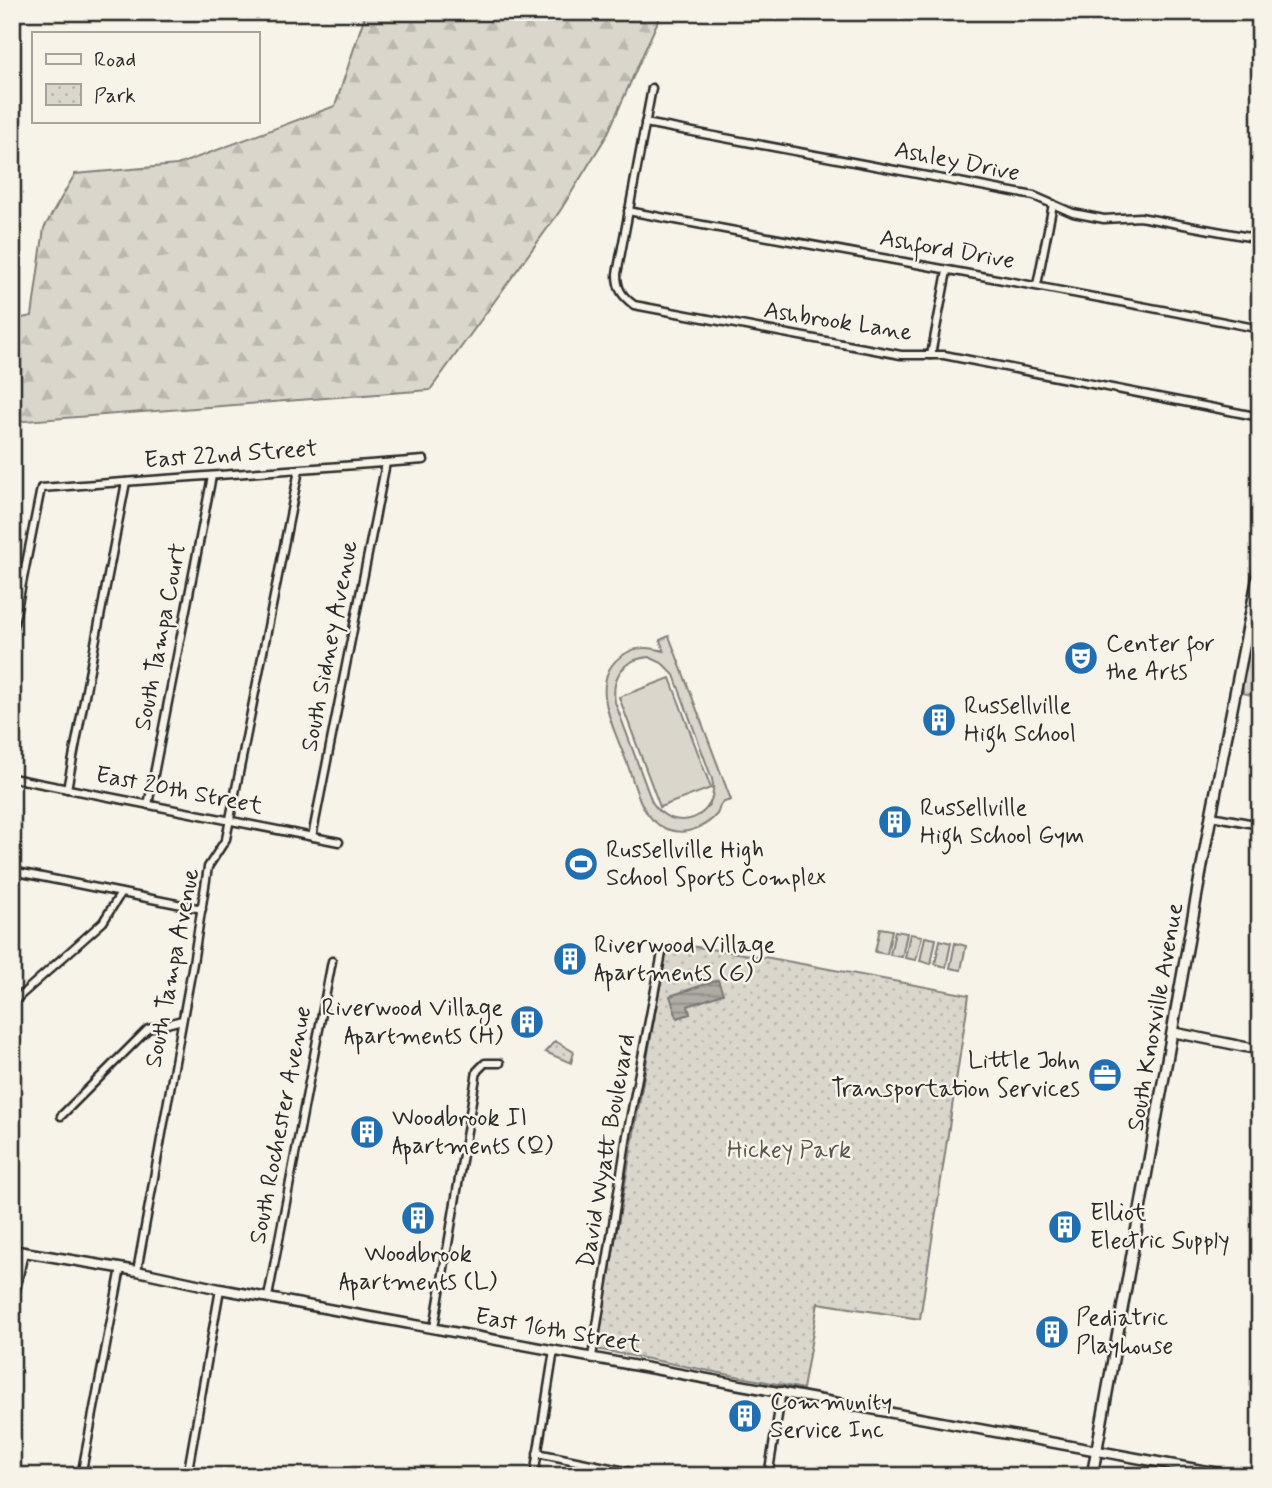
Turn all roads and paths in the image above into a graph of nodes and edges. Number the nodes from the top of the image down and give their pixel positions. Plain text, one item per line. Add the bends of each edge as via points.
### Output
1 (652, 88) dead end
2 (645, 124) junction
3 (1054, 204) junction
4 (628, 211) junction
5 (1260, 239) edge
6 (947, 271) junction
7 (1037, 285) junction
8 (1260, 329) edge
9 (931, 355) junction
10 (1260, 417) edge
11 (424, 460) dead end
12 (386, 463) junction
13 (299, 470) junction
14 (212, 476) junction
15 (126, 482) junction
16 (1260, 566) edge
17 (12, 634) edge
18 (12, 778) edge
19 (67, 789) junction
20 (148, 804) junction
21 (1212, 816) junction
22 (230, 821) junction
23 (1260, 825) edge
24 (312, 837) junction
25 (339, 842) dead end
26 (12, 870) edge
27 (121, 893) junction
28 (202, 909) junction
29 (662, 953) dead end
30 (332, 961) dead end
31 (12, 1003) edge
32 (182, 1020) junction
33 (1172, 1032) junction
34 (1260, 1050) edge
35 (500, 1063) dead end
36 (61, 1116) dead end
37 (12, 1250) edge
38 (24, 1252) junction
39 (121, 1268) junction
40 (137, 1271) junction
41 (220, 1289) junction
42 (268, 1297) junction
43 (12, 1310) edge
44 (434, 1328) junction
45 (554, 1350) junction
46 (592, 1357) junction
47 (782, 1391) junction
48 (1097, 1451) junction
49 (537, 1453) junction
50 (630, 1474) edge
51 (81, 1476) edge
52 (187, 1476) edge
53 (534, 1476) edge
54 (768, 1476) edge
55 (1092, 1476) edge
56 (1234, 1476) edge

1 - 2 street, Ashbrook Lane
2 - 3 street, Ashley Drive via 1011,192
2 - 4 street, Ashbrook Lane
3 - 5 street, Ashley Drive via 1104,219 1140,218
3 - 7 street
4 - 6 street, Ashford Drive
4 - 9 street, Ashbrook Lane via 617,283 634,305 901,355
6 - 7 street, Ashford Drive
6 - 9 street
7 - 8 street, Ashford Drive
9 - 10 street, Ashbrook Lane
11 - 12 street, East 22nd Street
12 - 13 street, East 22nd Street
12 - 24 street, South Sidney Avenue
13 - 14 street, East 22nd Street
13 - 22 street, South Tampa Avenue
14 - 15 street, East 22nd Street
14 - 20 street, South Tampa Court
15 - 17 street, East 22nd Street via 41,488
15 - 19 street
16 - 21 main road, South Knoxville Avenue
18 - 19 street, East 20th Street
19 - 20 street, East 20th Street
20 - 22 street, East 20th Street
21 - 23 street
21 - 33 main road, South Knoxville Avenue
22 - 24 street, East 20th Street
22 - 28 street, South Tampa Avenue via 226,839 208,867
24 - 25 street, East 20th Street
26 - 27 street
27 - 28 street
27 - 31 street via 103,922
28 - 32 street, South Tampa Avenue
29 - 46 street, David Wyatt Boulevard
30 - 42 street, South Rochester Avenue
32 - 36 street via 148,1029
32 - 40 street, South Tampa Avenue
33 - 34 street
33 - 48 main road, South Knoxville Avenue
35 - 44 street via 485,1063 477,1071
37 - 38 street, East 16th Street
38 - 39 street, East 16th Street
38 - 43 street
39 - 40 street, East 16th Street
39 - 51 street
40 - 41 street, East 16th Street
41 - 42 street, East 16th Street
41 - 52 street
42 - 44 street, East 16th Street
44 - 45 street, East 16th Street
45 - 46 street, East 16th Street
45 - 49 street
46 - 47 street, East 16th Street
47 - 48 street, East 16th Street
47 - 54 street
48 - 55 main road, South Knoxville Avenue
48 - 56 street, East 16th Street
49 - 50 street
49 - 53 street

